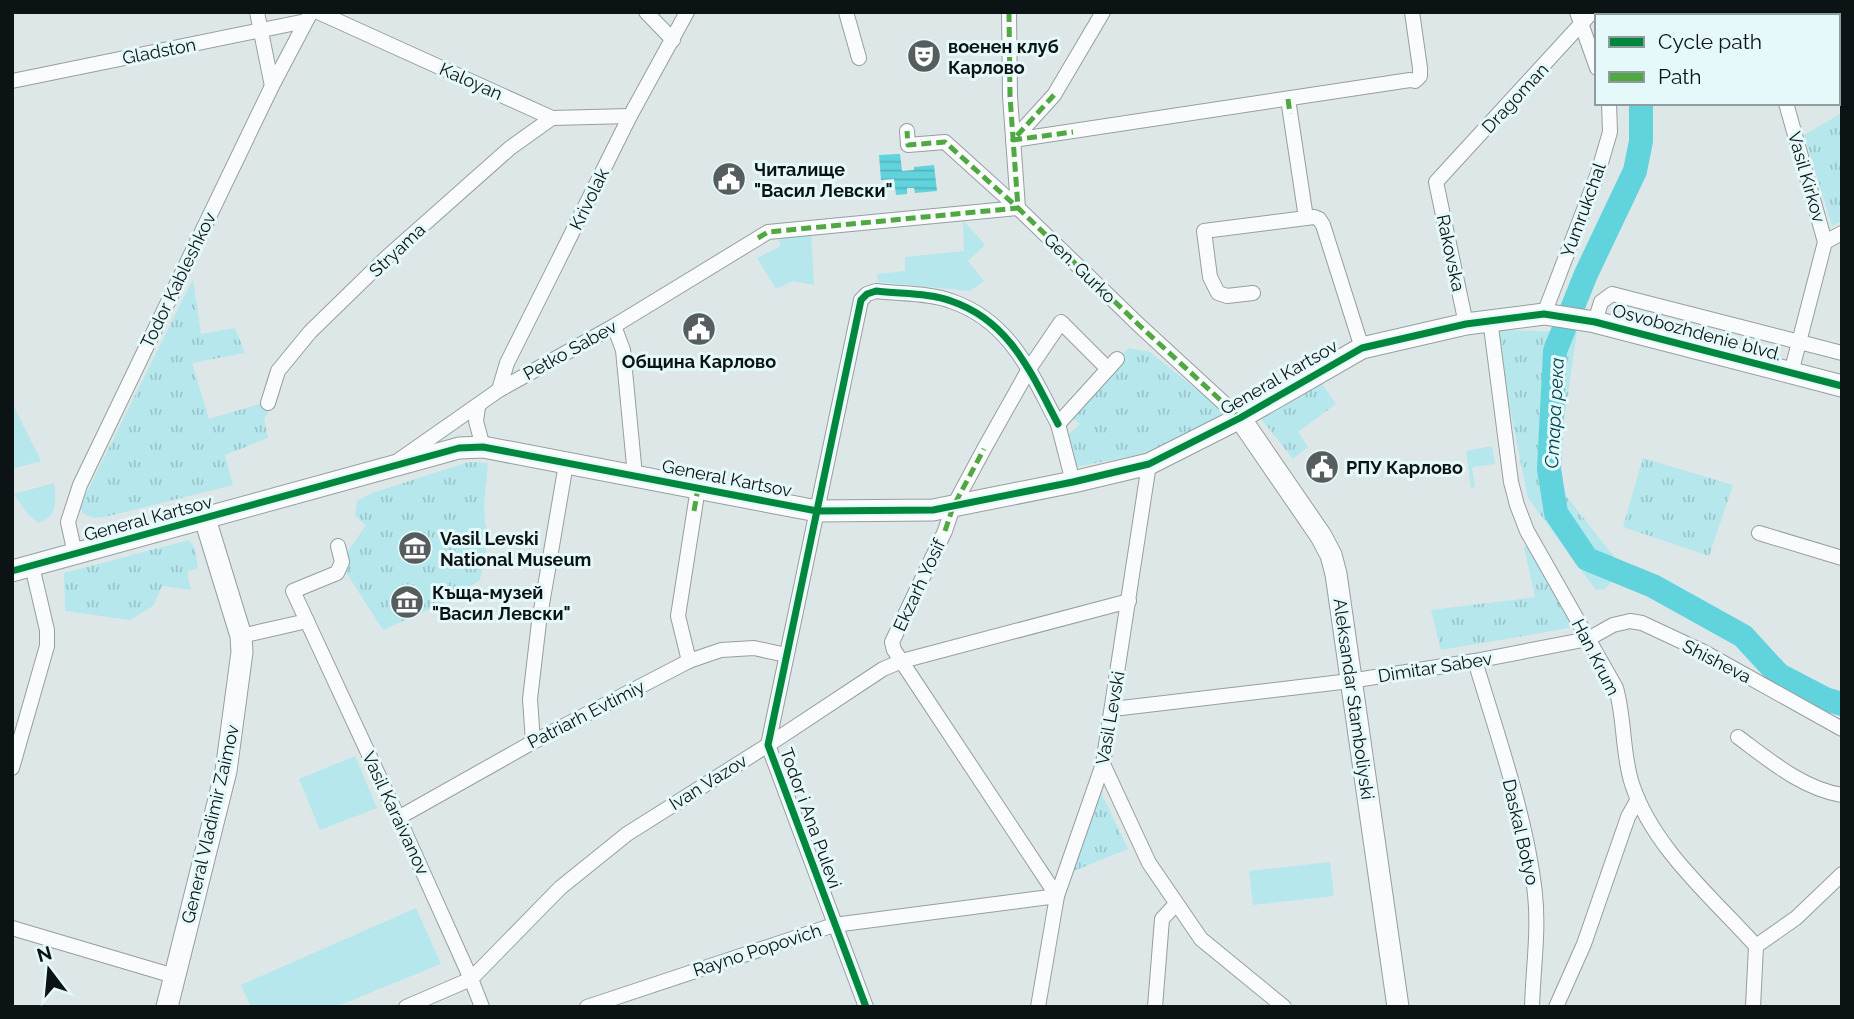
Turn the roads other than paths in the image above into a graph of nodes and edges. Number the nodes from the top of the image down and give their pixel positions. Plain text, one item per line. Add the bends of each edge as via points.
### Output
1 (257, 12) edge
2 (646, 12) edge
3 (687, 12) edge
4 (846, 12) edge
5 (1009, 12) edge
6 (1103, 12) edge
7 (1412, 12) edge
8 (1592, 12) edge
9 (312, 15) edge
10 (1579, 19) edge
11 (260, 31) junction
12 (673, 40) junction
13 (859, 58) dead end
14 (1595, 63) edge
15 (12, 81) edge
16 (272, 86) junction
17 (1609, 105) edge
18 (1787, 105) edge
19 (1289, 106) junction
20 (630, 117) junction
21 (552, 118) junction
22 (907, 131) dead end
23 (1013, 140) junction
24 (1436, 182) joint
25 (1018, 208) junction
26 (1306, 218) junction
27 (1842, 233) edge
28 (1825, 242) junction
29 (1253, 293) dead end
30 (1544, 314) junction
31 (1490, 319) junction
32 (1595, 322) junction
33 (1466, 324) junction
34 (614, 326) junction
35 (1800, 342) junction
36 (1362, 348) junction
37 (1842, 353) edge
38 (1029, 369) junction
39 (1791, 373) junction
40 (1842, 386) edge
41 (499, 390) junction
42 (268, 403) dead end
43 (478, 407) junction
44 (1240, 418) junction
45 (1058, 424) junction
46 (483, 447) junction
47 (566, 464) junction
48 (1149, 464) junction
49 (386, 468) junction
50 (633, 476) junction
51 (1073, 482) junction
52 (698, 488) junction
53 (953, 507) junction
54 (817, 511) junction
55 (205, 519) junction
56 (1759, 534) dead end
57 (338, 546) dead end
58 (75, 554) junction
59 (1842, 558) edge
60 (22, 568) edge
61 (1129, 601) junction
62 (307, 621) junction
63 (241, 636) junction
64 (1588, 639) junction
65 (786, 655) junction
66 (689, 661) junction
67 (902, 661) junction
68 (1475, 661) junction
69 (1350, 681) junction
70 (1113, 709) junction
71 (1842, 729) edge
72 (1738, 737) dead end
73 (533, 742) junction
74 (768, 745) junction
75 (1103, 764) junction
76 (12, 768) edge
77 (1842, 795) edge
78 (1638, 799) junction
79 (398, 818) junction
80 (1842, 874) edge
81 (1057, 896) junction
82 (1176, 904) junction
83 (834, 925) junction
84 (12, 928) edge
85 (1756, 946) junction
86 (174, 976) junction
87 (471, 979) junction
88 (167, 1007) edge
89 (406, 1007) edge
90 (482, 1007) edge
91 (587, 1007) edge
92 (866, 1007) edge
93 (1038, 1007) edge
94 (1155, 1007) edge
95 (1284, 1007) edge
96 (1398, 1007) edge
97 (1532, 1007) edge
98 (1556, 1007) edge
99 (1753, 1007) edge

1 - 11 street
2 - 12 street
3 - 12 street, Krivolak
4 - 13 street
5 - 23 street
6 - 23 street via 1054,95
7 - 19 street via 1420,68 1415,81
8 - 10 street, Dragoman
9 - 11 street, Gladston
9 - 16 street, Todor Kableshkov
9 - 21 street, Kaloyan
10 - 14 street
10 - 24 street, Dragoman
11 - 15 street, Gladston
11 - 16 street
12 - 20 street, Krivolak
16 - 58 street, Todor Kableshkov via 80,485 68,522
17 - 30 street, Yumrukchal via 1610,132 1598,173
18 - 28 street, Vasil Kirkov
19 - 23 street
19 - 26 street
20 - 21 street, Kaloyan
20 - 41 street, Krivolak via 508,363
21 - 42 street, Stryama via 510,148 310,332 278,371
22 - 25 street, Gen. Gurko via 908,145 945,142
23 - 25 street
24 - 33 street, Rakovska
25 - 34 street, Petko Sabev via 768,232
25 - 44 street, Gen. Gurko
26 - 29 street via 1204,231 1210,277 1218,293
26 - 36 street via 1319,219 1323,225
27 - 28 street
28 - 35 street, Vasil Kirkov
30 - 31 main road, General Kartsov
30 - 32 main road, Osvobozhdenie blvd.
31 - 33 main road, General Kartsov
31 - 64 street, Han Krum via 1517,505
32 - 35 street via 1601,302 1612,294
32 - 39 main road, Osvobozhdenie blvd.
33 - 36 main road, General Kartsov
34 - 41 street, Petko Sabev
34 - 50 street via 623,351
35 - 37 street
35 - 39 street, Vasil Kirkov
36 - 44 main road, General Kartsov
38 - 45 street
38 - 45 street, Ekzarh Yosif via 1061,323 1112,364
38 - 53 street, Ekzarh Yosif
38 - 54 street, Todor i Ana Pulevi via 1020,353 978,312 949,300 876,291 867,294 861,300
39 - 40 main road, Osvobozhdenie blvd.
41 - 43 street, Petko Sabev
43 - 46 street via 476,421
43 - 49 street, Petko Sabev
44 - 48 main road, General Kartsov
44 - 69 main road, Aleksandar Stamboliyski via 1331,555
45 - 51 street
46 - 47 main road, General Kartsov
46 - 49 main road, General Kartsov via 438,452
47 - 50 main road, General Kartsov
47 - 73 street via 539,622 530,699
48 - 51 main road, General Kartsov
48 - 61 street, Vasil Levski
49 - 55 main road, General Kartsov
50 - 52 main road, General Kartsov
51 - 53 main road, General Kartsov
52 - 54 main road, General Kartsov
52 - 66 street via 678,616
53 - 54 main road, General Kartsov
53 - 67 street, Ekzarh Yosif via 892,642
54 - 65 street, Todor i Ana Pulevi
55 - 58 main road, General Kartsov
55 - 63 main road, General Vladimir Zaimov
56 - 59 street
57 - 62 street, Vasil Karaivanov via 342,562 337,573 293,591
58 - 60 main road, General Kartsov
60 - 76 street via 47,630 47,646
61 - 67 street, Ivan Vazov
61 - 70 street, Vasil Levski
62 - 63 street
62 - 79 street, Vasil Karaivanov
63 - 86 main road, General Vladimir Zaimov via 226,771
64 - 68 street, Dimitar Sabev
64 - 71 street, Shisheva via 1614,625 1642,623
64 - 78 street, Han Krum via 1616,688
65 - 66 street, Patriarh Evtimiy via 754,649 721,650
65 - 74 street, Todor i Ana Pulevi
66 - 73 street, Patriarh Evtimiy
67 - 74 street, Ivan Vazov
67 - 81 street, Ekzarh Yosif
68 - 69 street, Dimitar Sabev
68 - 97 street, Daskal Botyo via 1531,863 1535,898
69 - 70 street, Dimitar Sabev
69 - 96 main road, Aleksandar Stamboliyski
70 - 75 street, Vasil Levski
72 - 77 street via 1794,776
73 - 79 street, Patriarh Evtimiy
74 - 83 street, Todor i Ana Pulevi
74 - 87 street, Ivan Vazov via 627,834 560,888
75 - 81 street, Vasil Levski
75 - 82 street via 1143,851
78 - 85 street, Han Krum via 1665,846
78 - 98 street
79 - 87 street, Vasil Karaivanov
80 - 85 street via 1796,918
81 - 83 street, Rayno Popovich
81 - 93 street, Vasil Levski
82 - 94 street via 1162,919
82 - 95 street via 1201,939
83 - 91 street, Rayno Popovich
83 - 92 street, Todor i Ana Pulevi
84 - 86 street
85 - 99 street
86 - 88 main road, General Vladimir Zaimov
87 - 89 street, Ivan Vazov
87 - 90 street, Vasil Karaivanov

